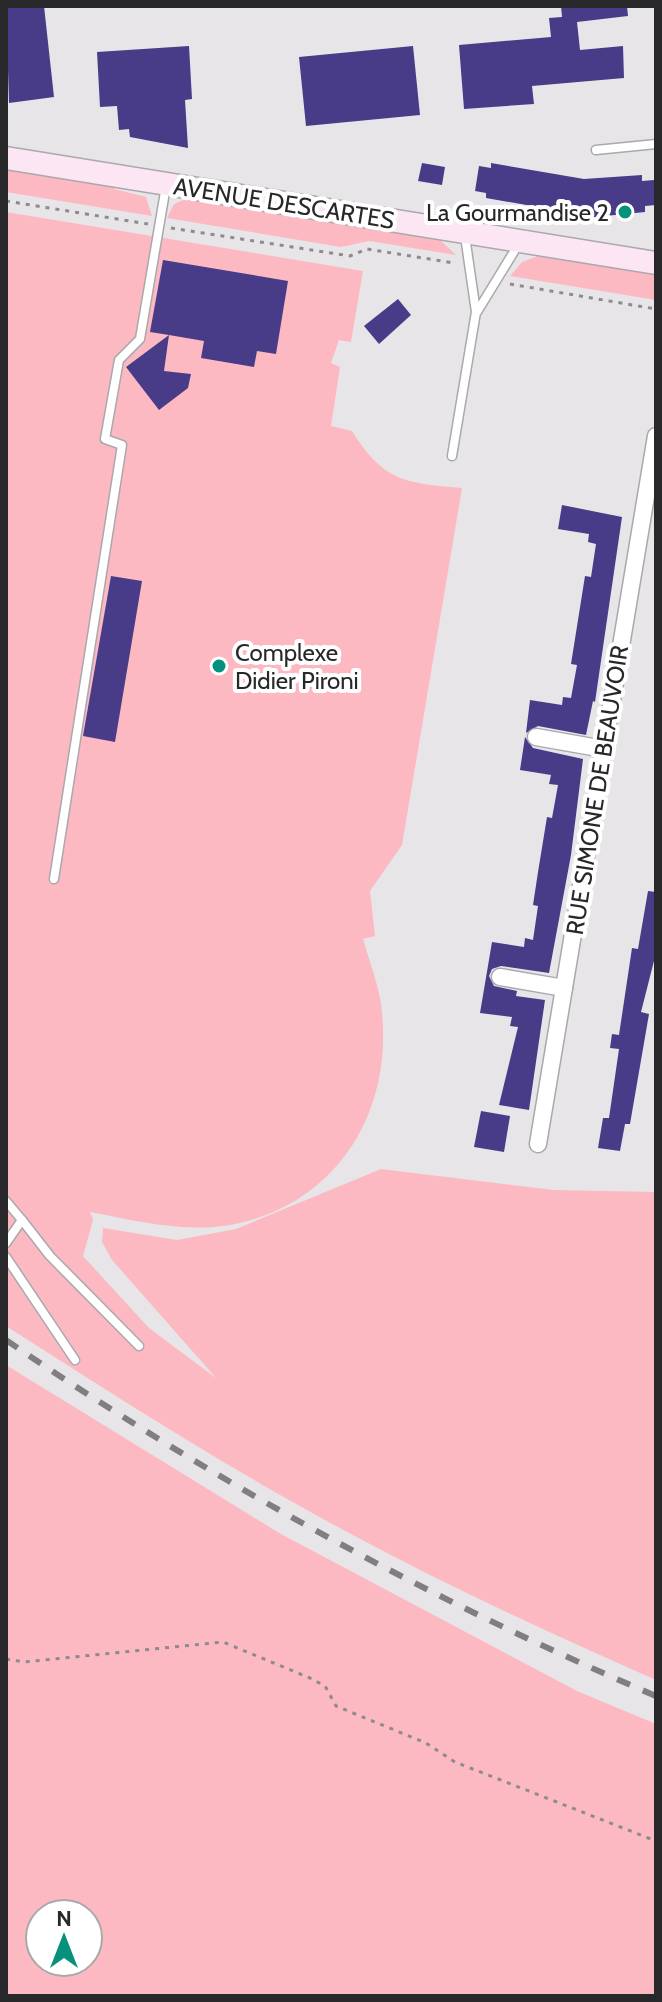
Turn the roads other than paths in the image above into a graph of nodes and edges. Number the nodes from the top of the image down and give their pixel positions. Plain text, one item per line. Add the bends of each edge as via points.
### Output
1 (656, 144) edge
2 (596, 150) dead end
3 (6, 158) edge
4 (166, 184) junction
5 (465, 233) junction
6 (519, 242) junction
7 (656, 263) edge
8 (476, 312) junction
9 (656, 436) edge
10 (452, 456) dead end
11 (536, 737) dead end
12 (604, 749) junction
13 (54, 879) dead end
14 (500, 977) dead end
15 (564, 988) junction
16 (538, 1144) dead end
17 (6, 1201) edge
18 (22, 1220) junction
19 (6, 1243) edge
20 (6, 1257) edge
21 (139, 1346) dead end
22 (75, 1360) dead end

1 - 2 lane
3 - 4 main road, AVENUE DESCARTES
4 - 5 main road, AVENUE DESCARTES
4 - 13 lane via 140,339 119,360 105,439 122,445
5 - 6 main road, AVENUE DESCARTES
5 - 8 lane
6 - 7 main road, AVENUE DESCARTES
6 - 8 lane
8 - 10 lane
9 - 12 street, RUE SIMONE DE BEAUVOIR
11 - 12 street
12 - 15 street, RUE SIMONE DE BEAUVOIR
14 - 15 street
15 - 16 street, RUE SIMONE DE BEAUVOIR
17 - 18 lane
18 - 19 lane
18 - 21 lane
20 - 22 lane

